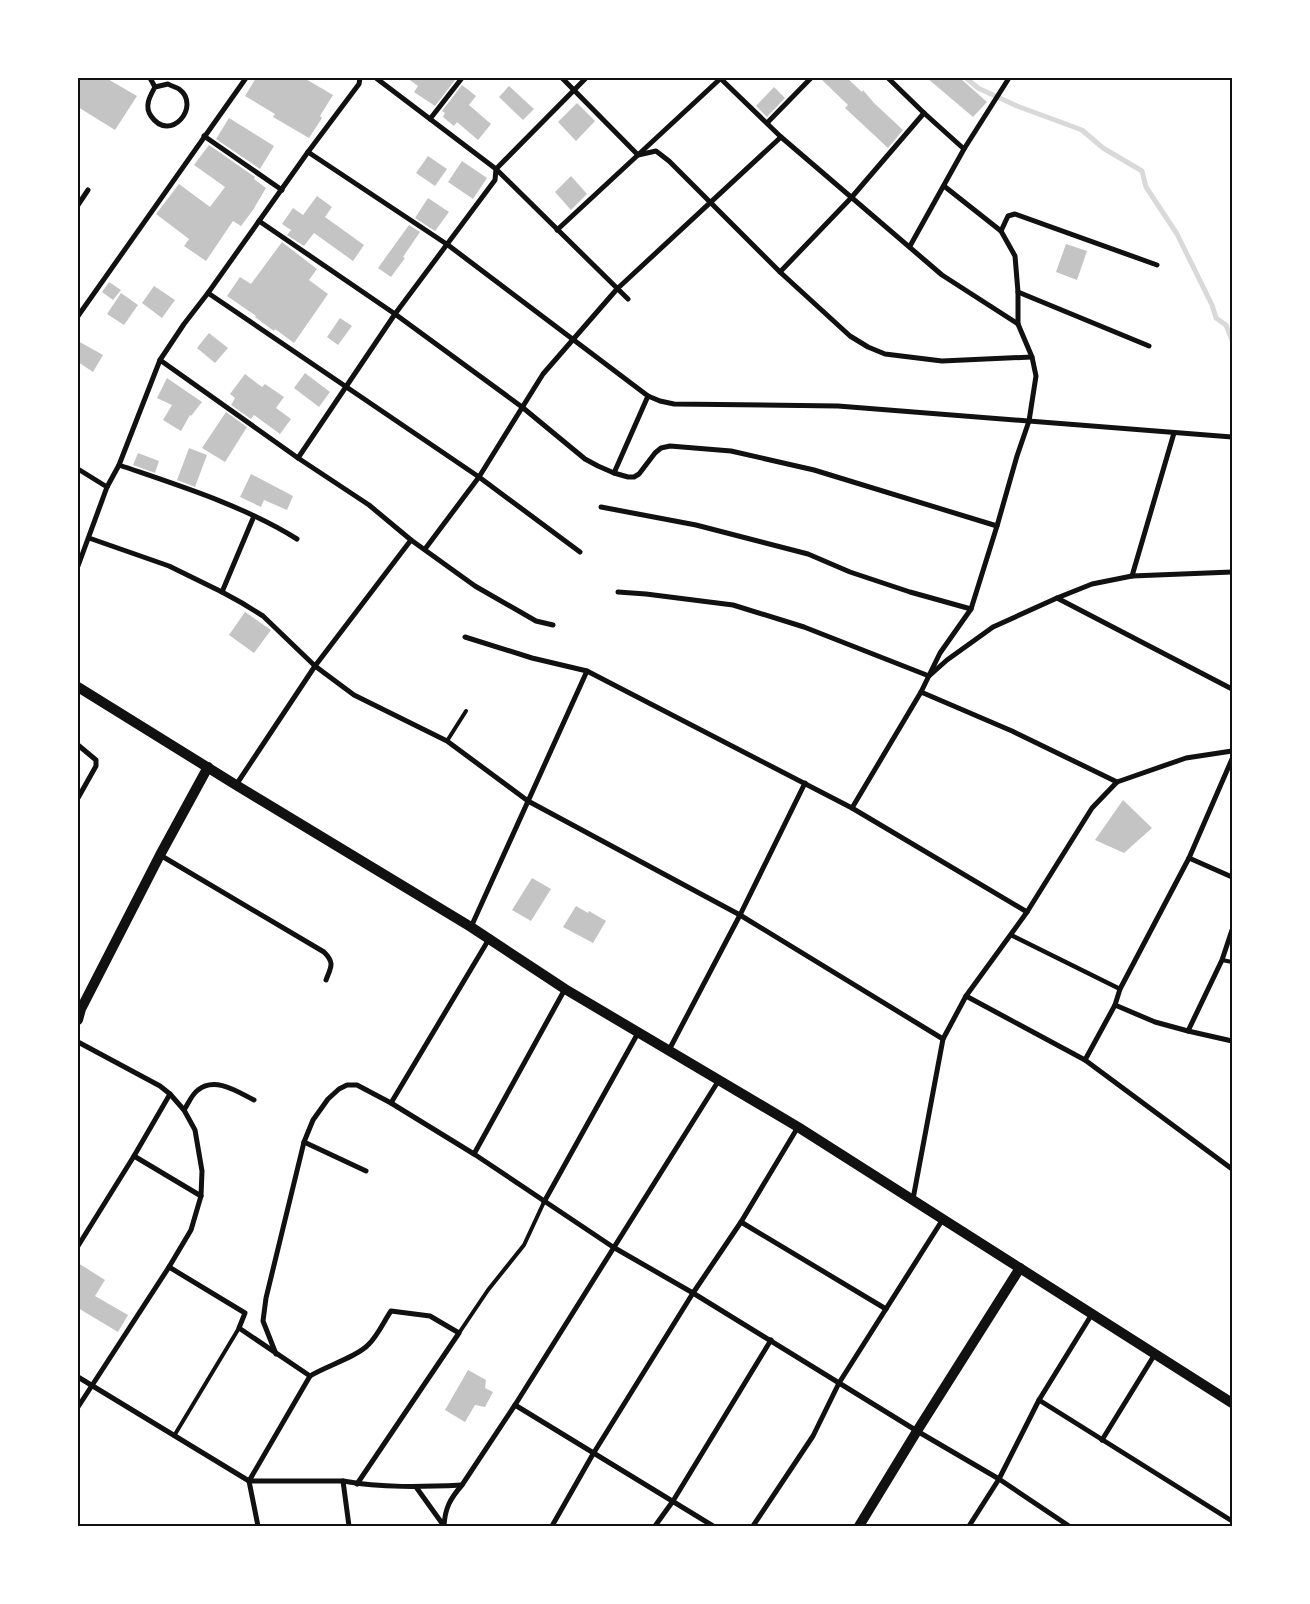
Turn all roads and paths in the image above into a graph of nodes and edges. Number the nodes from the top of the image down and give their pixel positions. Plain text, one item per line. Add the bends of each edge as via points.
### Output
1 (150, 78) edge
2 (246, 78) edge
3 (360, 78) edge
4 (376, 78) edge
5 (462, 78) edge
6 (562, 78) edge
7 (586, 78) edge
8 (720, 78) edge
9 (811, 78) edge
10 (888, 78) edge
11 (1009, 78) edge
12 (155, 87) junction
13 (574, 89) junction
14 (924, 113) junction
15 (430, 120) junction
16 (767, 123) junction
17 (204, 136) junction
18 (781, 137) junction
19 (964, 149) junction
20 (308, 152) junction
21 (638, 155) junction
22 (496, 169) junction
23 (944, 186) junction
24 (88, 190) dead end
25 (282, 190) junction
26 (851, 198) junction
27 (710, 203) junction
28 (78, 205) edge
29 (259, 221) junction
30 (557, 230) junction
31 (1001, 231) junction
32 (448, 245) junction
33 (910, 246) junction
34 (1157, 265) dead end
35 (780, 272) junction
36 (617, 289) junction
37 (1018, 292) junction
38 (208, 293) junction
39 (628, 299) dead end
40 (395, 314) junction
41 (78, 316) edge
42 (1018, 324) junction
43 (574, 340) junction
44 (1149, 346) dead end
45 (1032, 357) junction
46 (160, 360) junction
47 (347, 387) junction
48 (648, 396) junction
49 (522, 407) junction
50 (1029, 421) junction
51 (1174, 433) junction
52 (1232, 437) edge
53 (298, 458) junction
54 (119, 465) junction
55 (78, 469) edge
56 (614, 474) junction
57 (480, 477) junction
58 (107, 487) junction
59 (601, 507) dead end
60 (254, 516) junction
61 (997, 526) junction
62 (89, 538) junction
63 (297, 539) dead end
64 (411, 540) junction
65 (424, 549) junction
66 (580, 552) dead end
67 (78, 566) edge
68 (1232, 572) edge
69 (1132, 576) junction
70 (222, 592) junction
71 (618, 592) dead end
72 (1057, 598) junction
73 (971, 609) junction
74 (553, 626) dead end
75 (465, 637) dead end
76 (315, 666) junction
77 (587, 671) junction
78 (929, 676) junction
79 (78, 686) edge
80 (1232, 689) edge
81 (921, 692) junction
82 (466, 711) dead end
83 (447, 741) junction
84 (78, 745) edge
85 (1232, 751) edge
86 (1232, 759) edge
87 (208, 767) junction
88 (1117, 782) junction
89 (805, 783) junction
90 (236, 785) junction
91 (78, 798) edge
92 (528, 801) junction
93 (852, 808) junction
94 (160, 855) junction
95 (1189, 858) junction
96 (1232, 877) edge
97 (1027, 912) junction
98 (740, 915) junction
99 (471, 927) junction
100 (1232, 930) edge
101 (1010, 935) junction
102 (489, 939) junction
103 (1222, 960) junction
104 (1232, 962) edge
105 (326, 980) dead end
106 (565, 989) junction
107 (1120, 989) junction
108 (966, 996) junction
109 (1115, 1005) junction
110 (80, 1008) edge
111 (78, 1020) edge
112 (639, 1032) junction
113 (1188, 1032) junction
114 (943, 1039) junction
115 (1232, 1041) edge
116 (78, 1042) edge
117 (669, 1051) junction
118 (1085, 1060) junction
119 (719, 1080) junction
120 (170, 1094) junction
121 (254, 1100) dead end
122 (391, 1103) junction
123 (184, 1110) junction
124 (798, 1127) junction
125 (304, 1142) junction
126 (474, 1154) junction
127 (134, 1156) junction
128 (1232, 1169) edge
129 (366, 1171) dead end
130 (201, 1196) junction
131 (913, 1200) junction
132 (544, 1202) junction
133 (943, 1219) junction
134 (741, 1222) junction
135 (78, 1246) edge
136 (613, 1247) junction
137 (169, 1267) junction
138 (1020, 1268) junction
139 (692, 1293) junction
140 (886, 1309) junction
141 (1092, 1314) junction
142 (239, 1328) junction
143 (459, 1333) junction
144 (772, 1340) junction
145 (276, 1354) junction
146 (1155, 1354) junction
147 (310, 1376) junction
148 (78, 1378) edge
149 (839, 1383) junction
150 (91, 1386) junction
151 (1039, 1400) junction
152 (1232, 1404) edge
153 (515, 1405) junction
154 (78, 1407) edge
155 (917, 1430) junction
156 (174, 1436) junction
157 (1102, 1440) junction
158 (593, 1454) junction
159 (999, 1479) junction
160 (248, 1481) junction
161 (343, 1482) junction
162 (357, 1484) junction
163 (462, 1485) junction
164 (416, 1487) junction
165 (673, 1501) junction
166 (1232, 1521) edge
167 (258, 1526) edge
168 (349, 1526) edge
169 (444, 1526) edge
170 (552, 1526) edge
171 (655, 1526) edge
172 (713, 1526) edge
173 (753, 1526) edge
174 (859, 1526) edge
175 (968, 1526) edge
176 (1066, 1526) edge

1 - 12 street
2 - 17 street
3 - 20 street via 359,84
4 - 15 street
5 - 15 street
6 - 13 street
7 - 13 street
8 - 16 street
8 - 21 street
9 - 16 street
10 - 14 street
11 - 19 street
12 - 12 street via 148,98 148,112 155,122 166,126 178,122 186,112 186,99 179,89 168,84
13 - 21 street
13 - 22 street
14 - 19 street
14 - 26 street
15 - 22 street
16 - 18 street
17 - 25 street
17 - 41 street
18 - 26 street
18 - 27 street
19 - 23 street
20 - 25 street
20 - 32 street
21 - 27 street via 656,151
21 - 30 street
22 - 30 street
22 - 32 street via 495,180
23 - 31 street
23 - 33 street
24 - 28 street
25 - 29 street
26 - 33 street
26 - 35 street
27 - 35 street
27 - 36 street
29 - 38 street
29 - 40 street
30 - 36 street
31 - 34 street via 1008,216 1015,214
31 - 37 street via 1015,256
32 - 40 street
32 - 43 street
33 - 42 street via 942,275
35 - 45 street via 850,336 885,354 942,361
36 - 39 street
36 - 43 street
37 - 42 street
37 - 44 street
38 - 46 street
38 - 47 street
40 - 47 street
40 - 49 street
42 - 45 street
43 - 48 street
43 - 49 street via 543,374
45 - 50 street via 1036,376
46 - 53 street
46 - 54 street
47 - 53 street
47 - 57 street
48 - 50 street via 674,404 838,406
48 - 56 street
49 - 56 street via 585,459
49 - 57 street
50 - 51 street
50 - 61 street
51 - 52 street
51 - 69 street
53 - 64 street via 369,505
54 - 58 street
54 - 60 street
55 - 58 street
56 - 61 street via 634,477 655,453 670,446 731,451 814,470
57 - 65 street
57 - 66 street
58 - 62 street
59 - 73 street via 696,525 808,554 910,592
60 - 63 street
60 - 70 street
61 - 73 street
62 - 67 street
62 - 70 street via 169,566
64 - 65 street
64 - 76 street
65 - 74 street via 475,586 536,621
68 - 69 street
69 - 72 street via 1092,584
70 - 76 street via 263,616
71 - 78 street via 733,605 804,627
72 - 78 street via 993,627
72 - 80 street
73 - 78 street via 940,652
75 - 77 street
76 - 83 street via 354,695
76 - 90 street
77 - 89 street
77 - 92 street
78 - 81 street
79 - 87 main road
81 - 88 street via 1012,731
81 - 93 street
82 - 83 lane
83 - 92 street
84 - 91 street via 96,760 96,766
85 - 88 street via 1186,758
86 - 95 street
87 - 90 main road
87 - 94 main road
88 - 97 street via 1092,808
89 - 93 street
89 - 98 street
90 - 99 main road
92 - 98 street
92 - 99 street
93 - 97 street
94 - 105 street via 324,952 332,965
94 - 110 main road
95 - 96 street
95 - 107 street
97 - 101 street
98 - 114 street
98 - 117 street
99 - 102 main road
100 - 103 street
101 - 107 street
101 - 108 street
102 - 106 main road
102 - 122 street
103 - 104 lane
103 - 113 street
106 - 112 main road
106 - 126 street
107 - 109 street
108 - 114 street
108 - 118 street
109 - 113 street
109 - 118 street
110 - 111 main road
112 - 117 main road
112 - 132 street
113 - 115 street
114 - 131 street
116 - 120 street
117 - 119 main road
118 - 128 street
119 - 124 main road
119 - 136 street
120 - 123 street
120 - 127 street
121 - 123 street via 225,1086 210,1085 198,1090
122 - 125 street via 357,1085 347,1084 328,1099 313,1120
122 - 126 street
123 - 130 street via 195,1130 202,1171
124 - 131 main road
124 - 134 street
125 - 129 street
125 - 145 street via 266,1298 263,1322
126 - 132 street
127 - 130 street
127 - 135 street
130 - 137 street via 191,1230
131 - 133 main road
132 - 136 street
132 - 143 lane via 524,1244
133 - 138 main road
133 - 140 street
134 - 139 street
134 - 140 street
136 - 139 street
136 - 153 street
137 - 142 street via 245,1313
137 - 150 street
138 - 141 main road
138 - 155 main road
139 - 144 street
139 - 158 street
140 - 149 street
141 - 146 main road
141 - 151 street
142 - 145 street
142 - 156 lane
143 - 147 street via 430,1316 391,1311 369,1345
143 - 162 street
144 - 149 street
144 - 165 street
145 - 147 street
146 - 152 main road
146 - 157 street
147 - 160 street
148 - 150 street
149 - 155 street
149 - 173 street via 813,1436
150 - 154 street
150 - 156 street
151 - 157 street
151 - 159 street
153 - 158 street
153 - 163 street
155 - 159 street
155 - 174 main road
156 - 160 street
157 - 166 street
158 - 165 street
158 - 170 street
159 - 175 street
159 - 176 street
160 - 161 street
160 - 167 street
161 - 162 street
161 - 168 street
162 - 164 street
163 - 164 street
163 - 169 street via 445,1512
164 - 169 street
165 - 171 street
165 - 172 street

